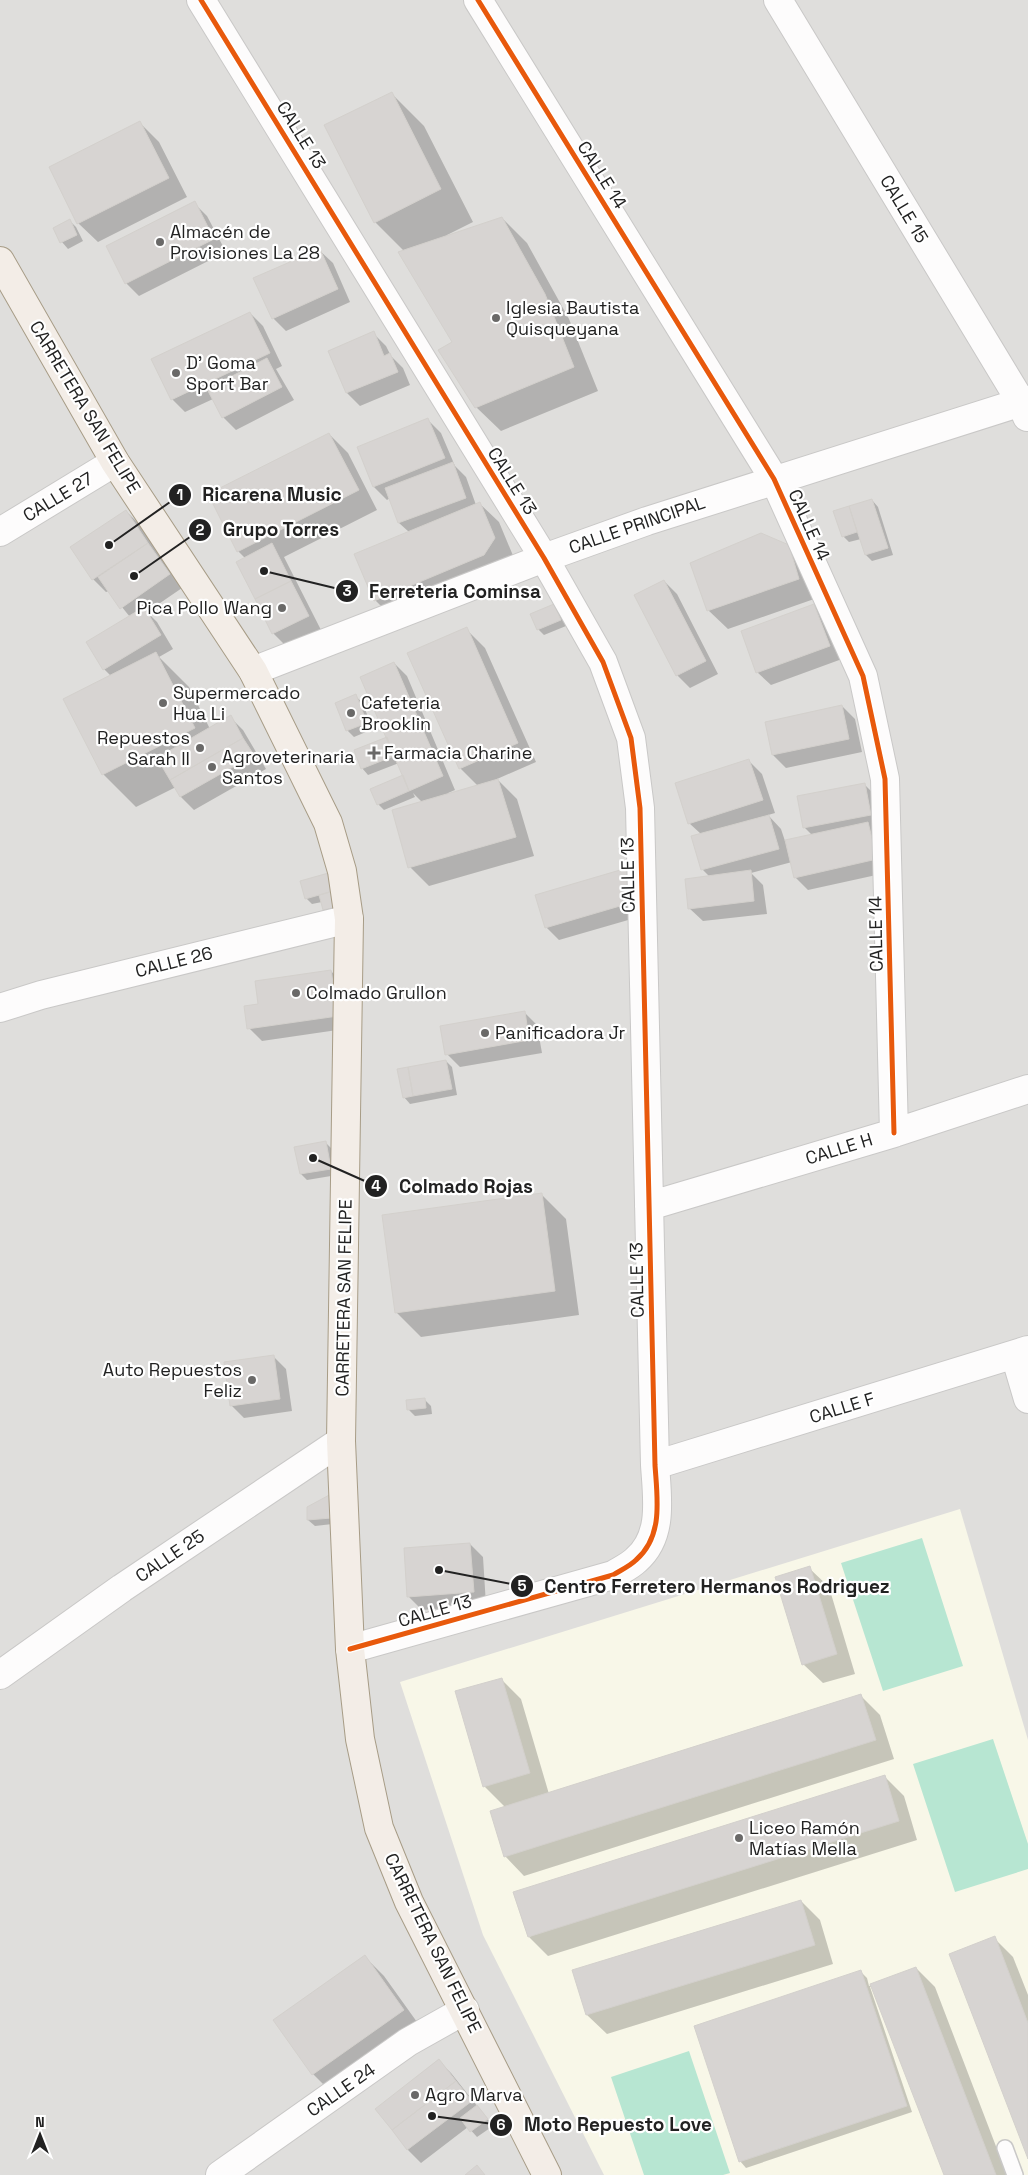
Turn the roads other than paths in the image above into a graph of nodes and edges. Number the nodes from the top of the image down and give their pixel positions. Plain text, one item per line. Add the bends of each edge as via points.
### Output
1 (201, 0) edge
2 (478, 0) edge
3 (778, 0) edge
4 (0, 261) edge
5 (1026, 407) edge
6 (115, 462) junction
7 (774, 479) junction
8 (0, 532) edge
9 (544, 558) junction
10 (253, 671) junction
11 (349, 919) junction
12 (0, 1008) edge
13 (1028, 1089) edge
14 (894, 1133) junction
15 (649, 1206) junction
16 (1021, 1353) edge
17 (1028, 1399) edge
18 (341, 1441) junction
19 (655, 1465) junction
20 (350, 1649) junction
21 (0, 1675) edge
22 (466, 2010) junction
23 (1004, 2148) dead end
24 (220, 2175) edge
25 (547, 2175) edge
26 (1015, 2175) edge

1 - 9 street, CALLE 13
2 - 7 street, CALLE 14
3 - 5 street, CALLE 15
4 - 6 main road, CARRETERA SAN FELIPE
5 - 7 street, CALLE PRINCIPAL
6 - 8 street, CALLE 27
6 - 10 main road, CARRETERA SAN FELIPE
7 - 9 street, CALLE PRINCIPAL
7 - 14 street, CALLE 14 via 862,676 885,779
9 - 10 street, CALLE PRINCIPAL
9 - 15 street, CALLE 13 via 603,662 631,738 640,808
10 - 11 main road, CARRETERA SAN FELIPE via 328,823 342,871
11 - 12 street, CALLE 26
11 - 18 main road, CARRETERA SAN FELIPE
13 - 14 street, CALLE H
14 - 15 street, CALLE H
15 - 19 street, CALLE 13
16 - 17 street
16 - 19 street, CALLE F
18 - 20 main road, CARRETERA SAN FELIPE
18 - 21 street, CALLE 25 via 122,1588
19 - 20 street, CALLE 13 via 658,1516 649,1542 637,1560 613,1575
20 - 22 main road, CARRETERA SAN FELIPE via 360,1739 379,1828 410,1902
22 - 24 street, CALLE 24 via 408,2042
22 - 25 main road, CARRETERA SAN FELIPE
23 - 26 lane

